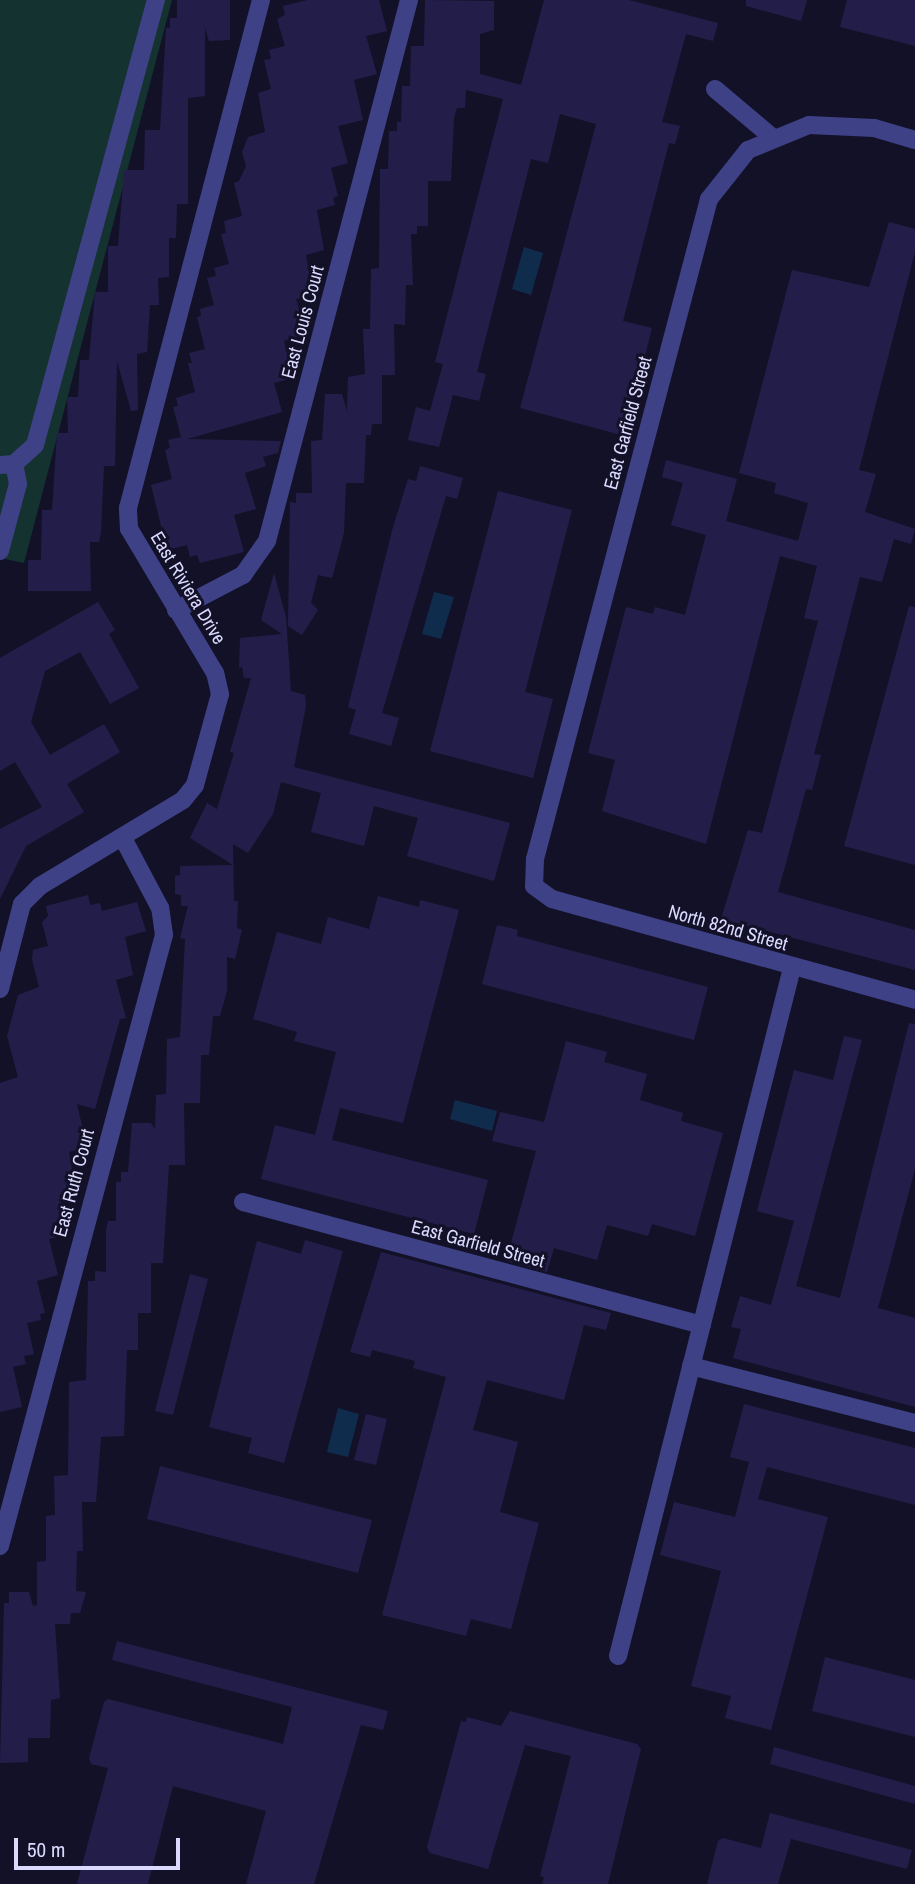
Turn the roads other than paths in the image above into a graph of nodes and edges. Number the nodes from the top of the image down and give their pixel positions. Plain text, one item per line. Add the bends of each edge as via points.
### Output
1 (156, 0) edge
2 (261, 0) edge
3 (409, 0) edge
4 (715, 89) dead end
5 (772, 137) junction
6 (915, 140) edge
7 (7, 465) edge
8 (0, 551) edge
9 (176, 610) junction
10 (123, 838) junction
11 (534, 887) joint
12 (792, 968) junction
13 (0, 989) edge
14 (915, 1000) edge
15 (243, 1202) dead end
16 (702, 1325) junction
17 (691, 1366) junction
18 (915, 1423) edge
19 (0, 1546) edge
20 (618, 1656) dead end

1 - 7 street via 35,445
2 - 9 street, East Riviera Drive via 128,508 128,529
3 - 9 street, East Louis Court via 267,541 243,575
4 - 5 street
5 - 6 street, East Garfield Street via 809,125 874,128
5 - 11 street, East Garfield Street via 748,150 709,199 535,859
7 - 8 street via 18,484
9 - 10 street, East Riviera Drive via 215,673 220,694 195,785 184,800
10 - 13 street, East Riviera Drive via 40,887 22,904
10 - 19 street, East Ruth Court via 160,908 164,935
11 - 12 street, North 82nd Street via 552,899
12 - 14 street, North 82nd Street
12 - 16 street
15 - 16 street, East Garfield Street
16 - 17 street
17 - 18 street
17 - 20 street

